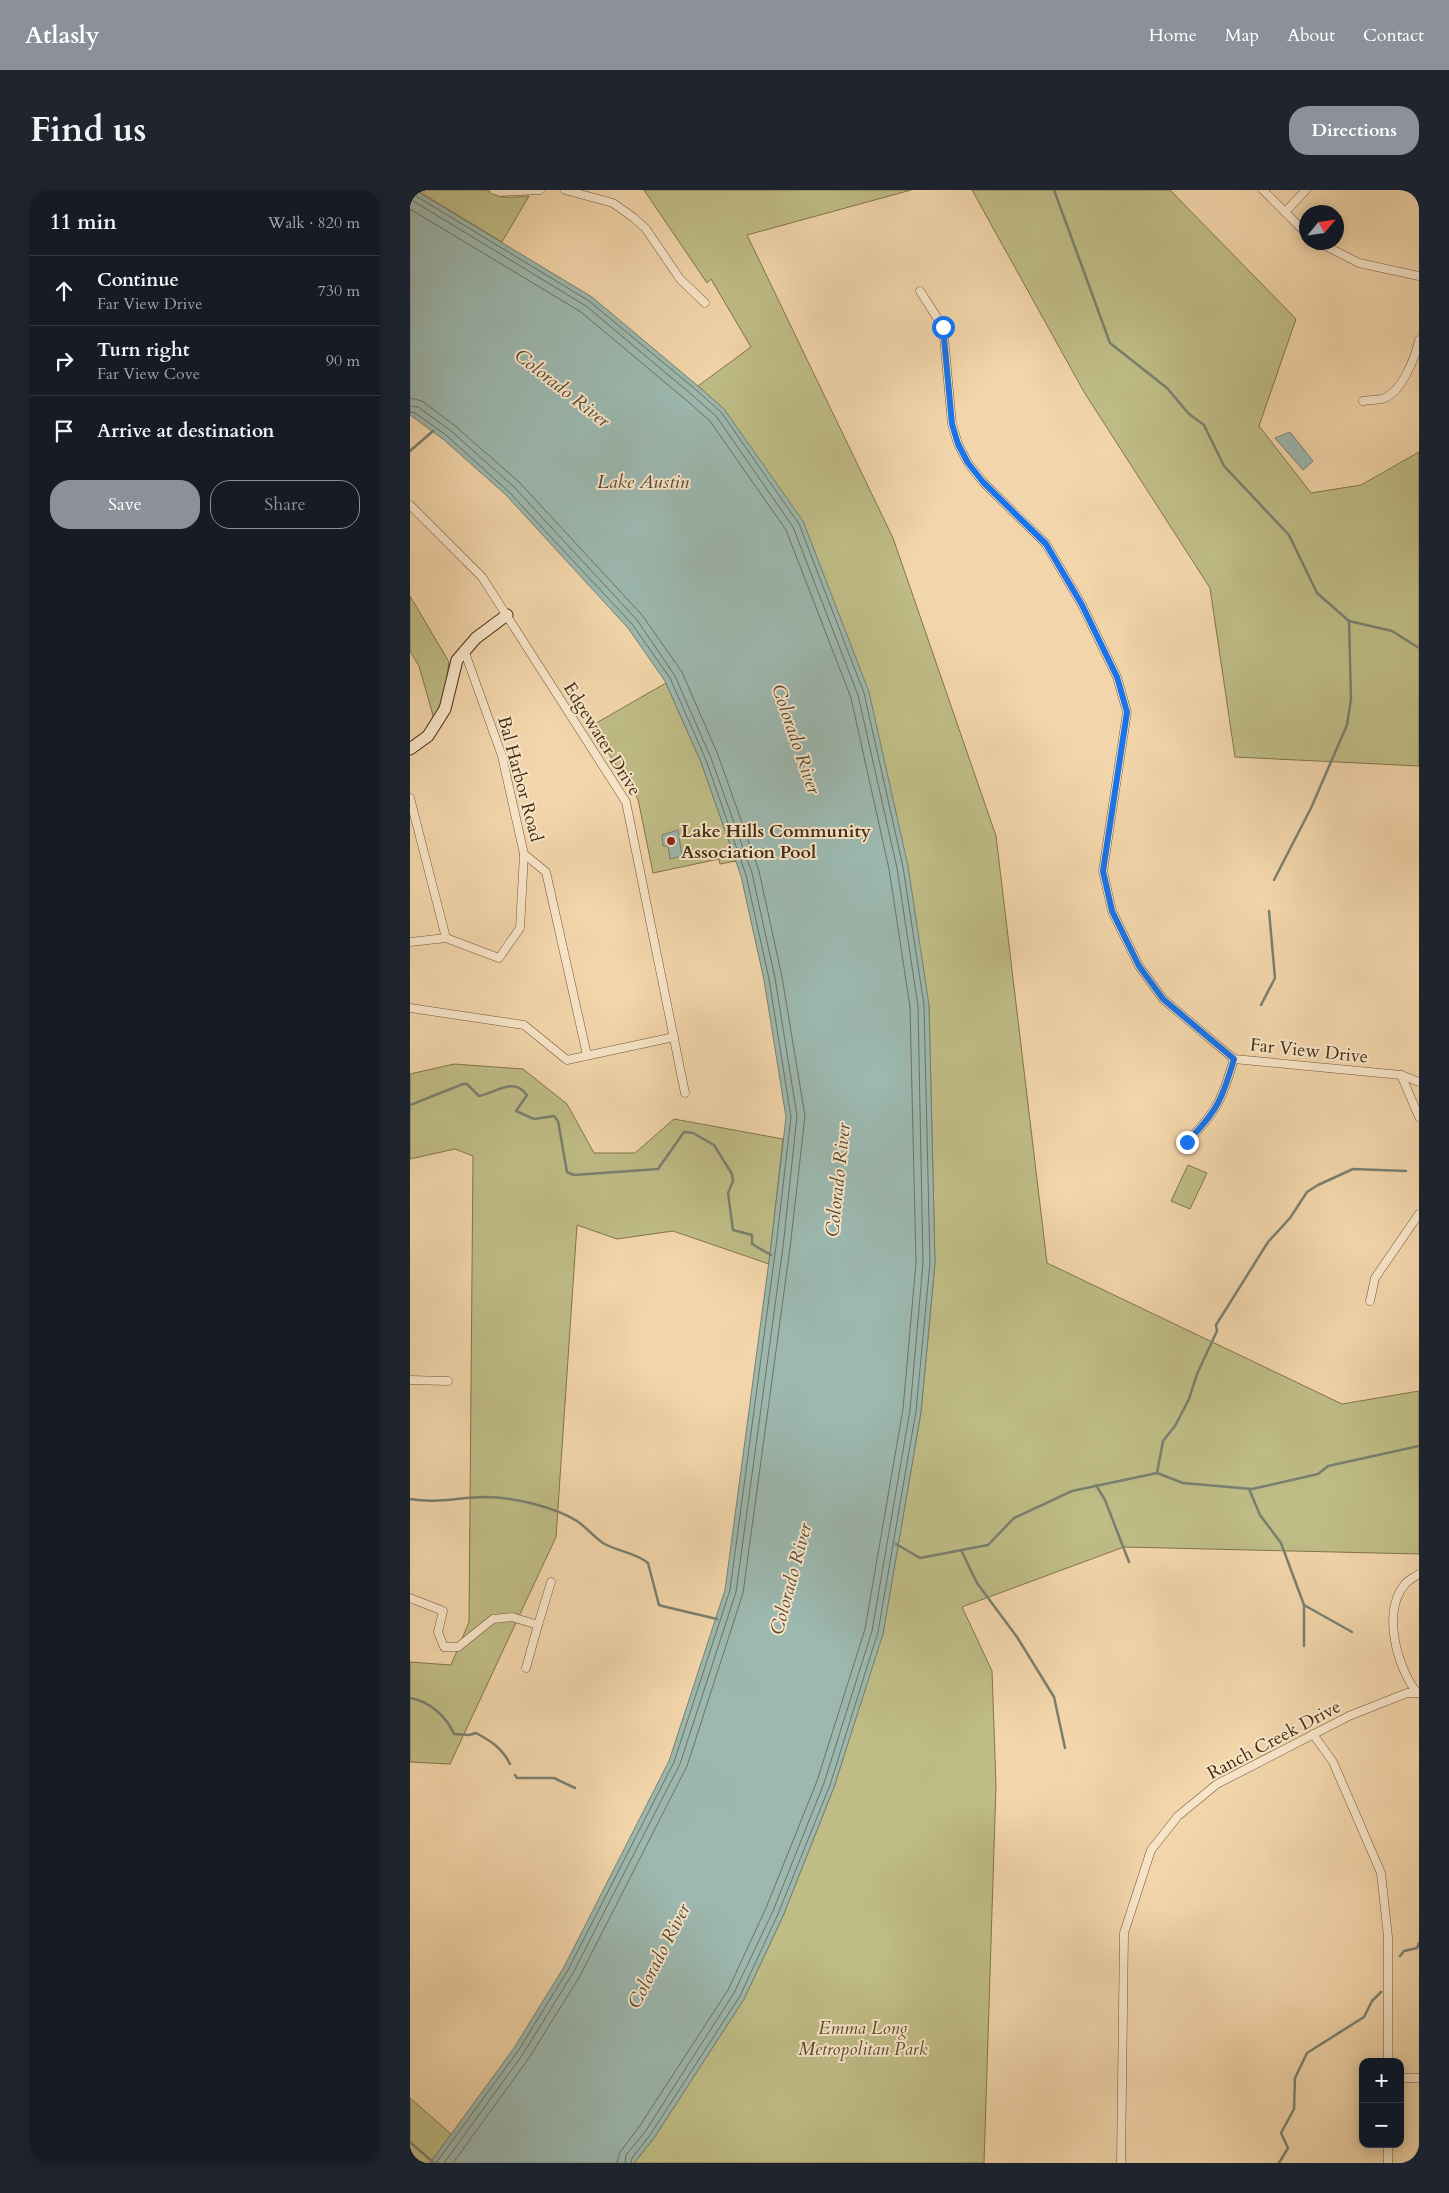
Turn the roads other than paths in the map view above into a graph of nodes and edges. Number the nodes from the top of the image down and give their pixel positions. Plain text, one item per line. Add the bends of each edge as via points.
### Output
1 (494, 190) edge
2 (540, 190) edge
3 (565, 190) edge
4 (1263, 190) edge
5 (1306, 190) edge
6 (1285, 212) junction
7 (1299, 226) edge
8 (1334, 250) edge
9 (1419, 276) edge
10 (920, 291) dead end
11 (705, 302) dead end
12 (1419, 340) edge
13 (1362, 401) dead end
14 (410, 505) edge
15 (507, 615) junction
16 (464, 650) junction
17 (410, 749) edge
18 (410, 798) edge
19 (524, 854) junction
20 (446, 938) junction
21 (410, 942) edge
22 (410, 1008) edge
23 (674, 1037) junction
24 (587, 1055) junction
25 (1234, 1059) junction
26 (1401, 1075) junction
27 (1419, 1082) edge
28 (685, 1093) dead end
29 (1419, 1117) edge
30 (1187, 1142) dead end
31 (1419, 1214) edge
32 (1370, 1301) dead end
33 (410, 1380) edge
34 (448, 1381) dead end
35 (1419, 1574) edge
36 (550, 1582) dead end
37 (410, 1598) edge
38 (538, 1625) junction
39 (526, 1668) dead end
40 (1418, 1693) edge
41 (1313, 1734) junction
42 (1388, 2058) edge
43 (1404, 2078) edge
44 (1419, 2078) edge
45 (1388, 2148) edge
46 (1122, 2163) edge
47 (1388, 2163) edge

1 - 2 street
3 - 11 street via 613,203 634,218 646,229 680,279
4 - 6 street
5 - 6 street
6 - 7 street
8 - 9 street via 1359,263
10 - 25 street, Far View Drive via 943,327 952,424 958,444 983,482 1046,544 1082,605 1117,677 1127,712 1103,871 1112,911 1139,966 1163,999
12 - 13 street via 1410,369 1392,392 1384,398
14 - 15 street, Edgewater Drive via 482,577
15 - 16 street
15 - 23 street, Edgewater Drive via 626,802
16 - 17 street via 456,660 450,693 441,717 428,736
16 - 19 street, Bal Harbor Road via 502,756
18 - 20 street
19 - 20 street via 520,928 499,958
19 - 24 street, Bal Harbor Road via 546,872
20 - 21 street
22 - 24 street via 524,1025 567,1060
23 - 24 street
23 - 28 street, Edgewater Drive
25 - 26 street, Far View Drive
25 - 30 street via 1224,1093 1210,1118
26 - 27 street, Far View Drive
26 - 29 street
31 - 32 street via 1375,1278
33 - 34 street
35 - 40 street via 1406,1583 1399,1595 1393,1619 1402,1666 1407,1680
36 - 38 street
37 - 38 street via 443,1612 438,1632 444,1647 458,1647 493,1619 512,1617
38 - 39 street
40 - 41 street, Ranch Creek Drive via 1407,1693
41 - 42 street via 1333,1762 1381,1873 1388,1937
41 - 46 street, Ranch Creek Drive via 1217,1784 1178,1816 1151,1850 1124,1933
43 - 44 street
45 - 47 street

